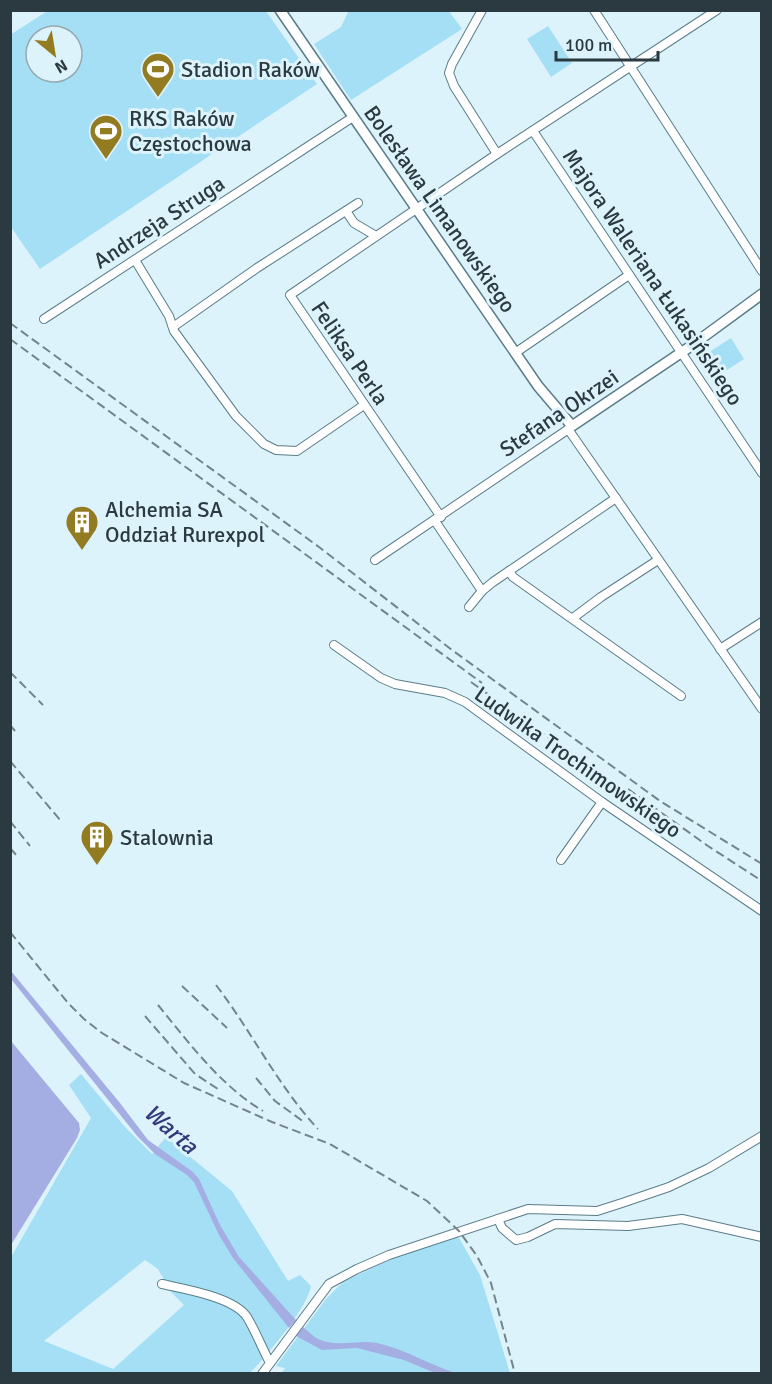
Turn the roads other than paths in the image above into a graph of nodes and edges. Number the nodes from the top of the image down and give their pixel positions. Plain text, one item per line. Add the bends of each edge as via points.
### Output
1 (280, 10) edge
2 (482, 10) edge
3 (594, 10) edge
4 (717, 10) edge
5 (629, 66) junction
6 (353, 117) junction
7 (533, 131) junction
8 (497, 154) junction
9 (358, 203) dead end
10 (416, 209) junction
11 (346, 211) junction
12 (376, 236) junction
13 (135, 260) junction
14 (762, 271) edge
15 (629, 275) junction
16 (762, 294) edge
17 (45, 319) dead end
18 (173, 327) junction
19 (682, 352) junction
20 (515, 353) junction
21 (364, 405) junction
22 (570, 428) junction
23 (762, 473) edge
24 (616, 498) junction
25 (438, 519) junction
26 (375, 560) dead end
27 (658, 560) junction
28 (509, 571) junction
29 (482, 591) junction
30 (469, 608) dead end
31 (573, 618) junction
32 (762, 622) edge
33 (334, 645) dead end
34 (720, 649) junction
35 (681, 696) dead end
36 (757, 698) edge
37 (762, 709) edge
38 (602, 802) junction
39 (561, 860) dead end
40 (762, 911) edge
41 (762, 1136) edge
42 (498, 1219) junction
43 (762, 1237) edge
44 (162, 1284) dead end
45 (270, 1363) junction
46 (262, 1374) edge

1 - 6 street, Bolesława Limanowskiego
2 - 8 street via 449,73
3 - 5 street
4 - 5 street, Feliksa Perla
5 - 7 street, Feliksa Perla
5 - 14 street
6 - 10 street, Bolesława Limanowskiego
6 - 13 street, Andrzeja Struga
7 - 8 street, Feliksa Perla
7 - 15 street, Majora Waleriana Łukasińskiego
8 - 10 street, Feliksa Perla
9 - 11 street
10 - 12 street, Feliksa Perla
10 - 20 street, Bolesława Limanowskiego
11 - 12 street via 354,223
11 - 18 street
12 - 21 street, Feliksa Perla via 290,295
13 - 17 street, Andrzeja Struga
13 - 18 street
15 - 19 street, Majora Waleriana Łukasińskiego
15 - 20 street
16 - 19 street, Stefana Okrzei
18 - 21 street via 236,416 264,444 276,450 297,451
19 - 22 street, Stefana Okrzei
19 - 23 street, Majora Waleriana Łukasińskiego
20 - 22 street, Bolesława Limanowskiego
21 - 25 street, Feliksa Perla
22 - 24 street, Bolesława Limanowskiego
22 - 25 street, Stefana Okrzei
24 - 27 street, Bolesława Limanowskiego
24 - 28 street
25 - 26 street, Stefana Okrzei
25 - 29 street, Feliksa Perla
27 - 31 street
27 - 34 street, Bolesława Limanowskiego
28 - 29 street
28 - 31 street
29 - 30 street
31 - 35 street
32 - 34 street
33 - 38 street, Ludwika Trochimowskiego via 394,684 445,693 465,702
34 - 36 street, Bolesława Limanowskiego
36 - 37 street, Bolesława Limanowskiego
38 - 39 street
38 - 40 street, Ludwika Trochimowskiego
41 - 42 street via 669,1187 597,1211 528,1209
42 - 43 street via 516,1240 555,1224 628,1226 682,1219
42 - 45 street via 389,1255 329,1284
44 - 45 street via 213,1296 245,1315
45 - 46 street

